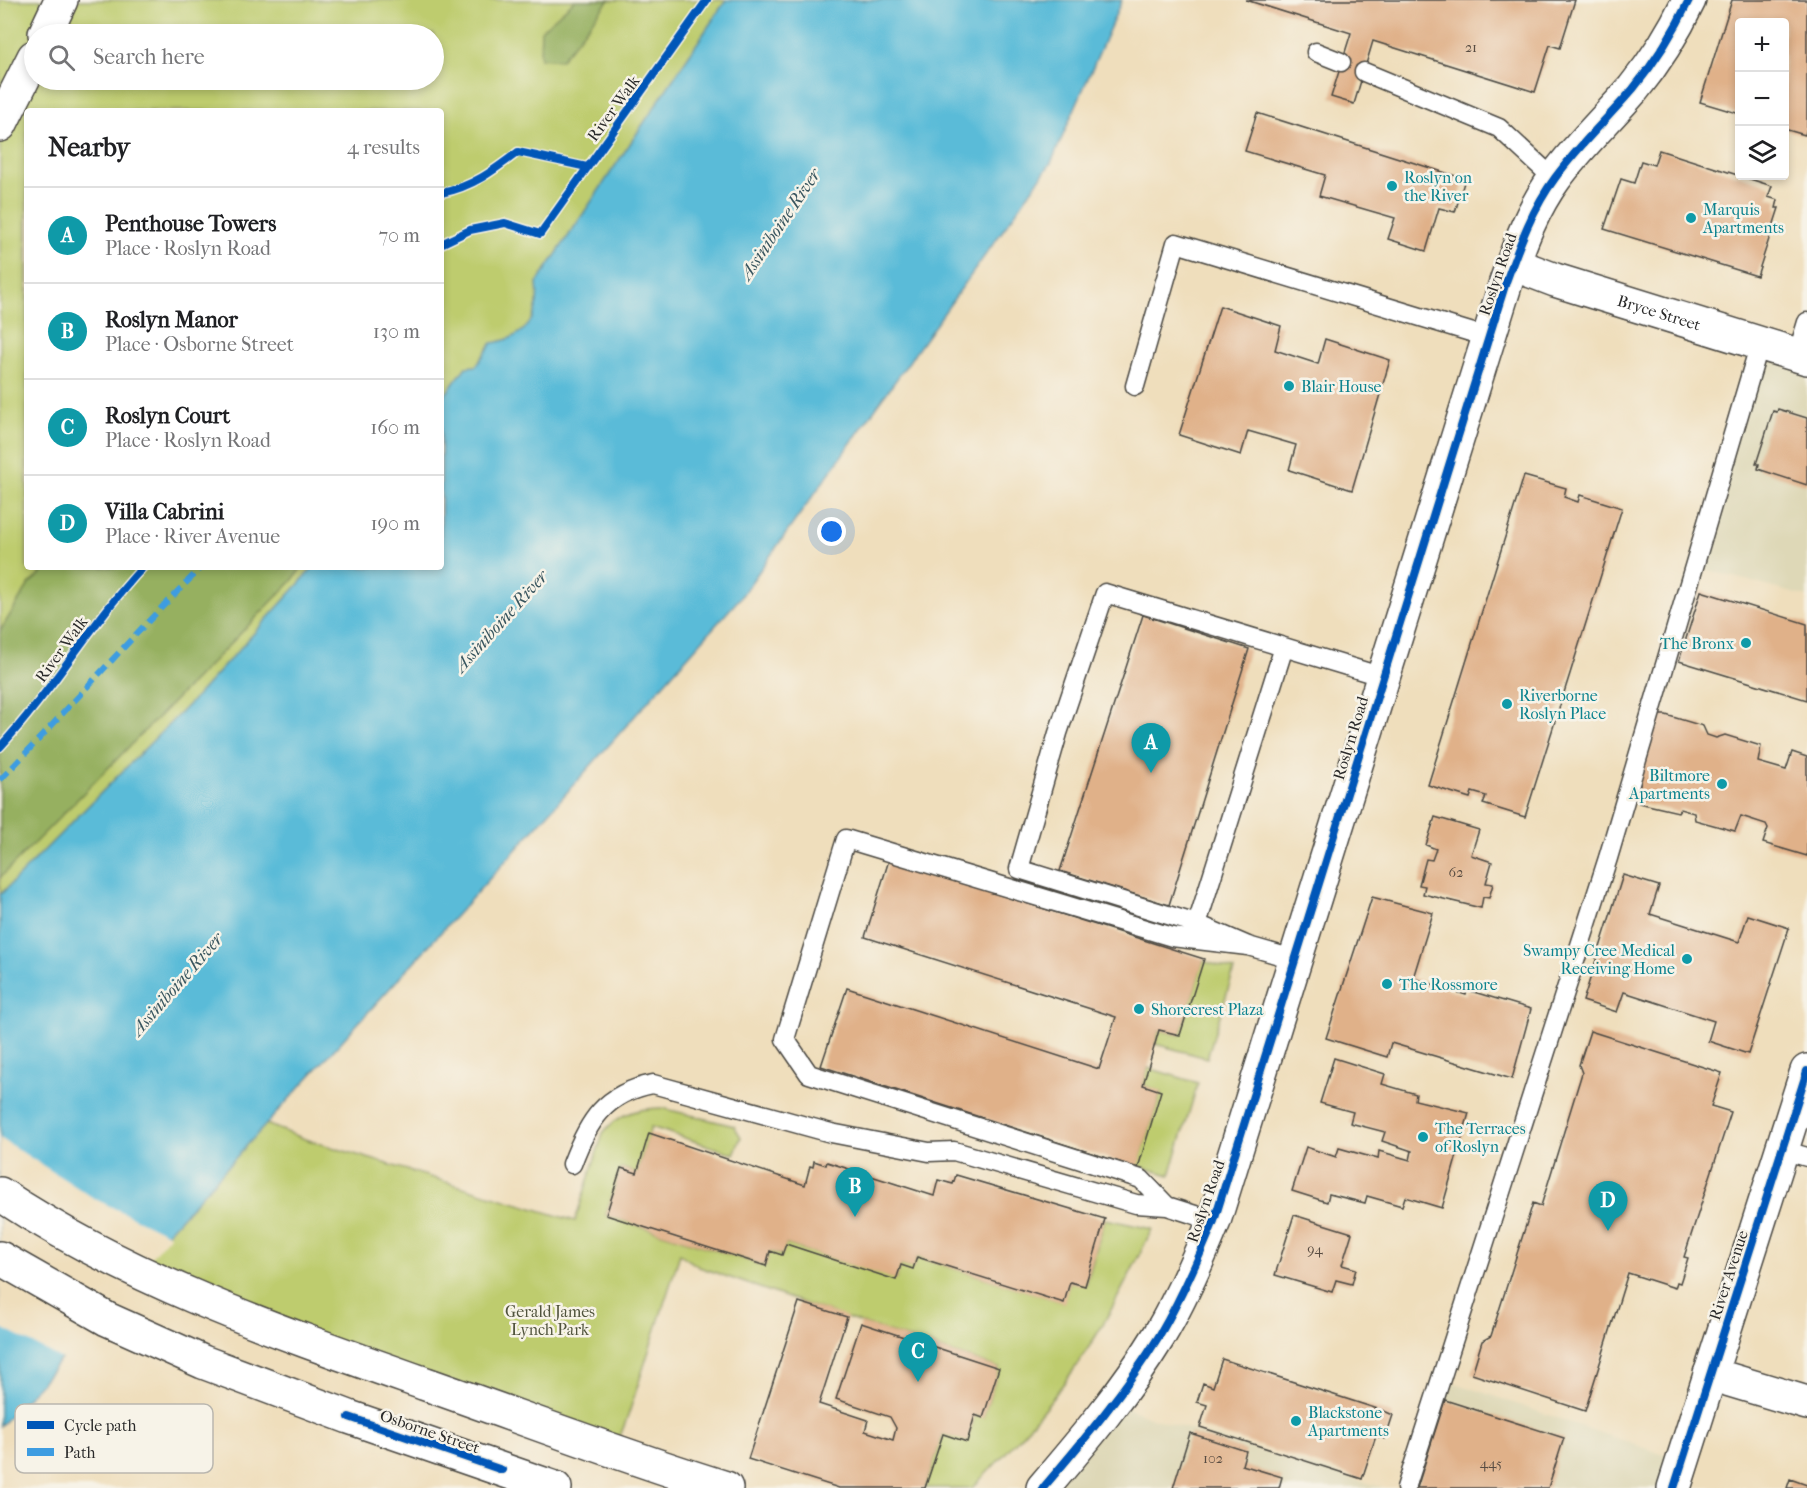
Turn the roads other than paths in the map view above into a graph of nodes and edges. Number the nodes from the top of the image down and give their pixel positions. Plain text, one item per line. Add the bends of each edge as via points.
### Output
1 (61, 0) edge
2 (1689, 0) edge
3 (50, 24) edge
4 (1316, 52) dead end
5 (1341, 62) dead end
6 (1364, 72) dead end
7 (24, 77) edge
8 (0, 126) edge
9 (1554, 179) junction
10 (1513, 264) junction
11 (1807, 322) edge
12 (1490, 338) junction
13 (1760, 344) junction
14 (1802, 356) edge
15 (1135, 386) dead end
16 (1284, 647) junction
17 (1383, 677) junction
18 (1197, 924) junction
19 (1248, 946) junction
20 (1296, 960) junction
21 (1807, 1071) edge
22 (1795, 1154) edge
23 (572, 1164) dead end
24 (0, 1194) edge
25 (1167, 1206) junction
26 (1214, 1221) junction
27 (0, 1258) edge
28 (1710, 1374) junction
29 (1807, 1403) edge
30 (555, 1488) edge
31 (726, 1488) edge
32 (1043, 1488) edge
33 (1406, 1488) edge
34 (1674, 1488) edge

1 - 3 street
2 - 9 street, Roslyn Road via 1640,79
4 - 5 lane
6 - 9 lane via 1498,128
7 - 8 street
9 - 10 street, Roslyn Road via 1532,216
10 - 12 street, Roslyn Road
10 - 13 street, Bryce Street
11 - 14 lane
12 - 15 lane via 1176,243
12 - 17 street, Roslyn Road
13 - 14 street, Bryce Street
13 - 33 lane via 1606,864
16 - 17 lane
16 - 18 lane
16 - 18 lane via 1105,593 1058,733 1018,869
17 - 20 street, Roslyn Road
18 - 19 lane
19 - 20 lane
19 - 25 lane via 1172,938 846,839 784,1039 809,1074 1141,1179
20 - 26 street, Roslyn Road
21 - 22 street, River Avenue
22 - 28 street, River Avenue
23 - 25 lane via 589,1125 605,1105 625,1092 653,1084 831,1133 929,1152 954,1151 1136,1204
24 - 31 street via 138,1273 254,1322
25 - 26 lane
26 - 32 street, Roslyn Road via 1198,1262 1158,1336 1088,1434
27 - 30 street, Osborne Street via 67,1298 159,1344 239,1377
28 - 29 street
28 - 34 street, River Avenue

